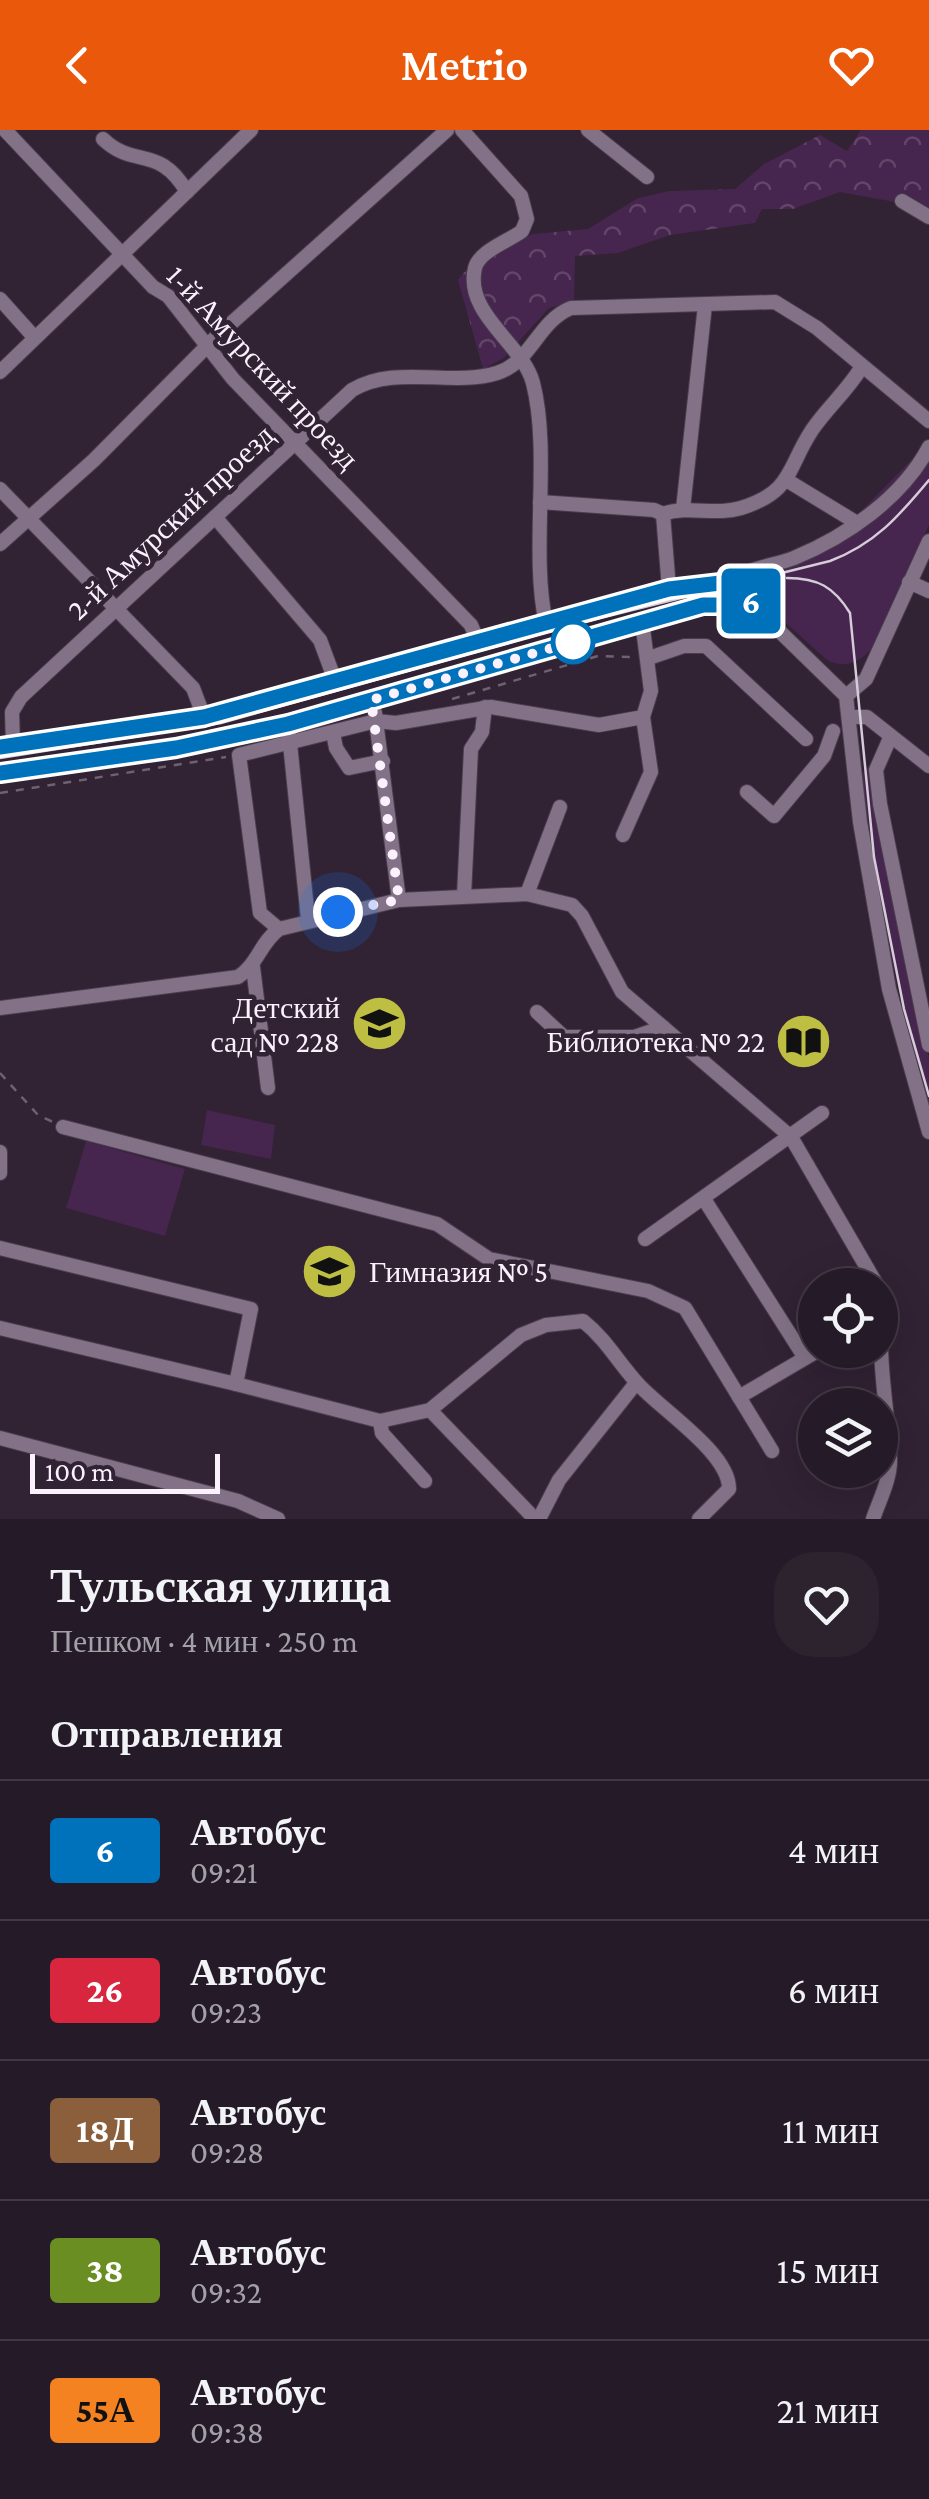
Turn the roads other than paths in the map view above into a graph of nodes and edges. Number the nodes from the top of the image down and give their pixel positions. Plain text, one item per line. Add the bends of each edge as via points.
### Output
1 (5, 130) edge
2 (251, 130) edge
3 (447, 130) edge
4 (462, 130) edge
5 (588, 130) edge
6 (103, 138) dead end
7 (647, 177) dead end
8 (187, 192) junction
9 (902, 202) dead end
10 (929, 217) edge
11 (123, 255) junction
12 (0, 299) edge
13 (705, 305) junction
14 (34, 337) junction
15 (208, 346) junction
16 (520, 359) junction
17 (861, 368) junction
18 (0, 372) edge
19 (929, 422) edge
20 (296, 442) junction
21 (929, 447) edge
22 (788, 481) junction
23 (0, 489) edge
24 (540, 502) junction
25 (683, 508) junction
26 (663, 514) junction
27 (215, 518) junction
28 (27, 519) junction
29 (856, 523) junction
30 (929, 541) edge
31 (0, 544) edge
32 (729, 582) junction
33 (910, 582) junction
34 (669, 589) junction
35 (929, 590) edge
36 (754, 605) junction
37 (116, 609) junction
38 (642, 621) junction
39 (546, 623) junction
40 (478, 642) junction
41 (649, 658) junction
42 (336, 682) junction
43 (846, 696) junction
44 (371, 700) junction
45 (485, 708) junction
46 (204, 717) junction
47 (643, 717) junction
48 (849, 717) junction
49 (376, 721) junction
50 (288, 724) junction
51 (832, 731) dead end
52 (333, 733) junction
53 (890, 738) junction
54 (806, 739) dead end
55 (292, 743) junction
56 (6, 746) edge
57 (383, 761) junction
58 (929, 766) edge
59 (0, 774) edge
60 (747, 792) dead end
61 (560, 808) dead end
62 (623, 835) dead end
63 (527, 894) junction
64 (464, 896) junction
65 (399, 900) junction
66 (308, 918) junction
67 (279, 929) junction
68 (253, 967) junction
69 (0, 1008) edge
70 (537, 1012) dead end
71 (663, 1027) junction
72 (929, 1045) edge
73 (268, 1088) dead end
74 (822, 1113) dead end
75 (63, 1127) road end
76 (929, 1132) edge
77 (791, 1137) junction
78 (0, 1152) edge
79 (0, 1173) edge
80 (704, 1199) junction
81 (645, 1239) dead end
82 (0, 1248) edge
83 (867, 1268) edge
84 (0, 1328) edge
85 (798, 1334) edge
86 (798, 1362) edge
87 (885, 1368) edge
88 (636, 1383) junction
89 (236, 1384) junction
90 (739, 1398) junction
91 (430, 1410) junction
92 (380, 1420) junction
93 (0, 1438) edge
94 (772, 1450) dead end
95 (425, 1481) dead end
96 (278, 1519) edge
97 (537, 1519) edge
98 (699, 1519) edge
99 (873, 1519) edge

1 - 11 street, 1-й Амурский проезд
2 - 8 street
3 - 15 street
4 - 16 street via 522,196 526,210 522,230 475,267 482,307
5 - 7 street
6 - 8 street via 118,154 158,160
8 - 11 street
9 - 10 street
11 - 14 street
11 - 15 street, 1-й Амурский проезд
12 - 14 street
13 - 16 street via 571,308 553,315
13 - 17 street via 782,305
13 - 25 street
14 - 18 street
15 - 20 street, 1-й Амурский проезд
15 - 28 street
16 - 20 street, 2-й Амурский проезд via 496,374 366,382
16 - 24 street via 533,383
17 - 19 street
17 - 22 street via 809,434
20 - 27 street, 2-й Амурский проезд
20 - 40 street, 1-й Амурский проезд via 471,625
21 - 29 street via 904,488
22 - 25 street via 738,509
22 - 29 street
23 - 28 street
24 - 26 street
24 - 39 street
25 - 26 street
26 - 34 street
27 - 37 street, 2-й Амурский проезд
27 - 42 street via 320,640
28 - 31 street
28 - 37 street
29 - 32 street via 798,556
30 - 33 street
32 - 34 street
32 - 36 street
33 - 35 street
33 - 43 street via 866,680
34 - 39 street
36 - 38 street via 703,605
36 - 43 street
37 - 46 street via 193,688
37 - 56 street, 2-й Амурский проезд via 21,697
38 - 41 street
38 - 44 street
39 - 40 street
40 - 42 street
41 - 47 street via 652,691
41 - 54 street via 706,646
42 - 46 street
43 - 48 street
44 - 49 street
44 - 50 street
45 - 47 street via 599,725
45 - 49 street
45 - 64 street via 482,732 470,749
46 - 56 street
47 - 62 street via 650,772
48 - 53 street via 867,717
48 - 76 street via 890,990
49 - 52 street
49 - 57 street
50 - 55 street
50 - 59 street
51 - 60 street via 824,756 774,816
52 - 55 street
52 - 57 street via 349,768
53 - 58 street
53 - 72 street via 876,770 880,804
55 - 66 street
55 - 67 street via 239,755 260,913
57 - 65 street
61 - 63 street
63 - 64 street
63 - 71 street via 572,905 622,992
64 - 65 street
65 - 66 street
66 - 67 street
67 - 68 street via 264,940
68 - 69 street via 238,977
68 - 73 street
70 - 71 street via 564,1037 634,1037
71 - 77 street
74 - 77 street
75 - 90 street via 437,1224 489,1260 648,1291 685,1308
77 - 80 street
77 - 83 street
78 - 79 street
80 - 81 street
80 - 85 street
82 - 89 street via 252,1309
84 - 89 street
86 - 90 street
87 - 99 street via 891,1464
88 - 91 street via 605,1338 583,1321 546,1325 521,1335
88 - 97 street
88 - 98 street via 729,1476 728,1489
89 - 92 street
90 - 94 street
91 - 92 street
91 - 97 street
92 - 95 street via 382,1433
93 - 96 street via 238,1501

